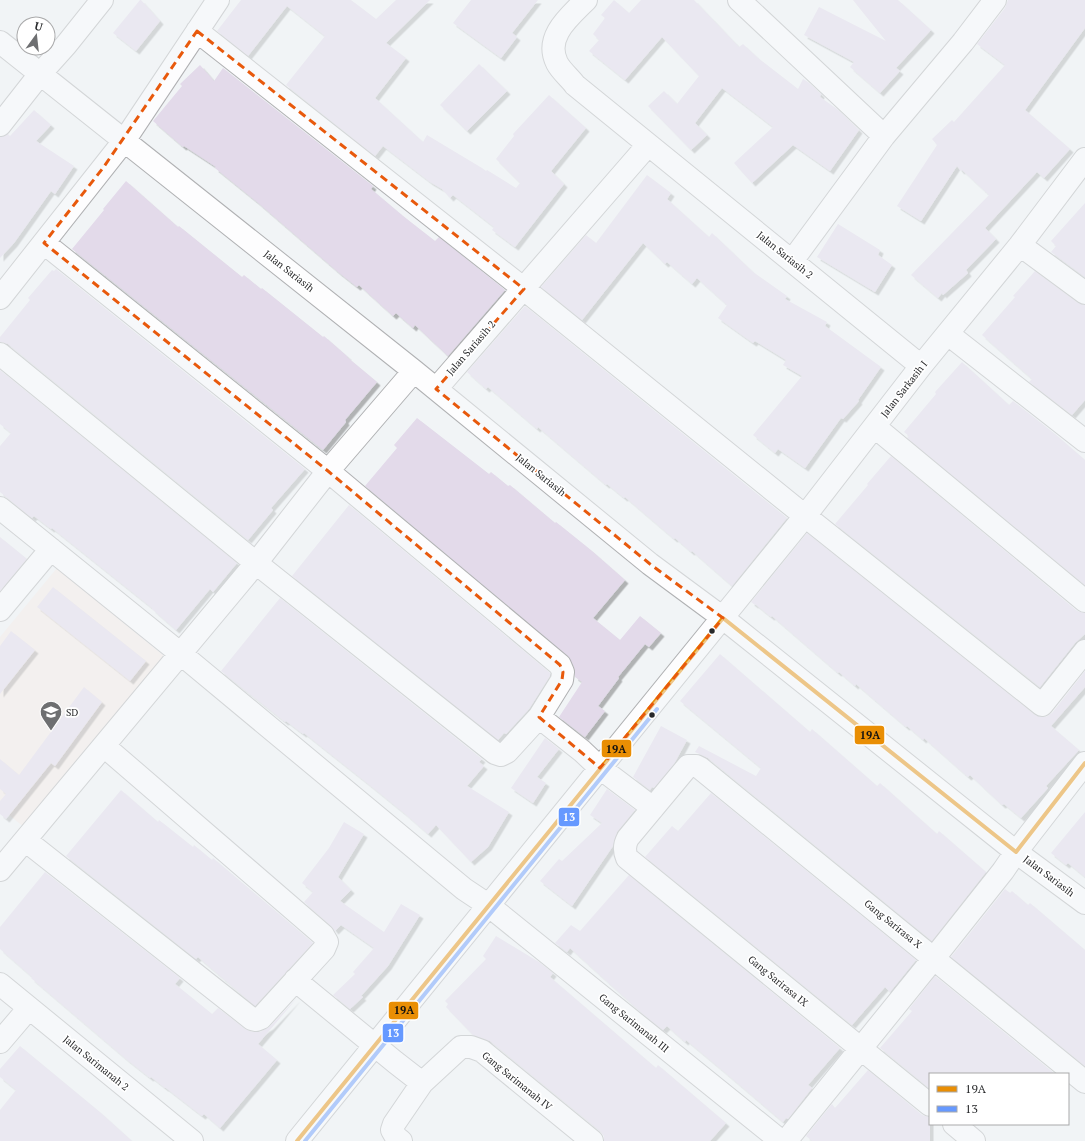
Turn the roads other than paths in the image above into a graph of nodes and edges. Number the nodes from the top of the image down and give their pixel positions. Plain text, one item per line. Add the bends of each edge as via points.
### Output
1 (102, 0) edge
2 (218, 0) edge
3 (586, 0) edge
4 (739, 0) edge
5 (995, 0) edge
6 (198, 30) junction
7 (0, 42) edge
8 (40, 74) junction
9 (0, 125) edge
10 (884, 136) junction
11 (124, 141) junction
12 (648, 145) junction
13 (1085, 159) edge
14 (44, 243) junction
15 (1020, 245) junction
16 (792, 261) junction
17 (524, 289) junction
18 (1085, 293) edge
19 (0, 298) edge
20 (948, 334) junction
21 (0, 354) edge
22 (921, 366) junction
23 (414, 371) junction
24 (436, 389) junction
25 (875, 427) junction
26 (1085, 441) edge
27 (328, 471) junction
28 (0, 508) edge
29 (805, 516) junction
30 (51, 549) junction
31 (256, 563) junction
32 (1085, 601) edge
33 (0, 610) edge
34 (723, 618) junction
35 (181, 654) junction
36 (1083, 657) edge
37 (539, 717) junction
38 (104, 746) junction
39 (1085, 763) edge
40 (600, 768) junction
41 (653, 808) junction
42 (25, 840) junction
43 (1016, 852) junction
44 (0, 870) edge
45 (1085, 903) edge
46 (488, 905) junction
47 (934, 958) junction
48 (295, 980) junction
49 (0, 984) edge
50 (29, 1008) junction
51 (0, 1042) edge
52 (374, 1045) junction
53 (861, 1049) junction
54 (422, 1082) junction
55 (1085, 1082) edge
56 (929, 1104) edge
57 (955, 1125) edge
58 (192, 1141) edge
59 (297, 1141) edge
60 (401, 1141) edge
61 (592, 1141) edge
62 (781, 1141) edge
63 (786, 1141) edge
64 (974, 1141) edge

1 - 8 street
2 - 6 street
3 - 12 street, Jalan Sariasih 2 via 560,26 554,41 554,54 558,64 576,84
4 - 10 street
5 - 10 street
6 - 11 street
6 - 17 street
7 - 8 street, Jalan Sariasih
8 - 9 street
8 - 11 street, Jalan Sariasih
10 - 16 street
11 - 14 street
11 - 23 street, Jalan Sariasih
12 - 16 street, Jalan Sariasih 2
12 - 17 street, Jalan Sariasih 2
13 - 15 street, Jalan Sarkasih I
14 - 19 street
14 - 27 street
15 - 18 street
15 - 20 street, Jalan Sarkasih I
16 - 22 street, Jalan Sariasih 2
17 - 24 street, Jalan Sariasih 2
17 - 29 street
20 - 22 street, Jalan Sarkasih I
20 - 26 street
21 - 31 street
22 - 25 street, Jalan Sarkasih I
23 - 24 street, Jalan Sariasih
23 - 27 street
24 - 34 street, Jalan Sariasih via 650,564
25 - 29 street, Jalan Sarkasih I
25 - 32 street
27 - 31 street
27 - 37 street via 560,666 564,672 562,680
28 - 30 street, Gang Sarimanah III
29 - 34 street, Jalan Sarkasih I
29 - 36 street via 1042,705
30 - 33 street
30 - 35 street, Gang Sarimanah III
31 - 35 street
31 - 37 street via 495,753 507,752
34 - 40 street, Jalan Sarkasih I
34 - 43 street, Jalan Sariasih
35 - 38 street
35 - 46 street, Gang Sarimanah III via 464,889
37 - 40 street
38 - 42 street
38 - 48 street via 323,935 327,942 326,946
39 - 43 street
40 - 41 street
40 - 46 street, Jalan Sarkasih I
41 - 47 street, Gang Sarirasa X via 685,769 692,766 700,768
41 - 53 street, Gang Sarirasa IX via 625,843 627,858
42 - 44 street
42 - 48 street via 252,1019 261,1018
43 - 45 street, Jalan Sariasih
43 - 47 street
46 - 52 street, Jalan Sarkasih I
46 - 62 street, Gang Sarimanah III
47 - 53 street
47 - 55 street, Gang Sarirasa X
48 - 52 street
49 - 50 street, Jalan Sarimanah 2
50 - 51 street
50 - 58 street, Jalan Sarimanah 2
52 - 54 street
52 - 59 street, Jalan Sarkasih I
53 - 56 street, Gang Sarirasa IX
53 - 63 street
54 - 60 street via 394,1124 392,1130
54 - 61 street, Gang Sarimanah IV via 461,1047 482,1051
57 - 64 street

